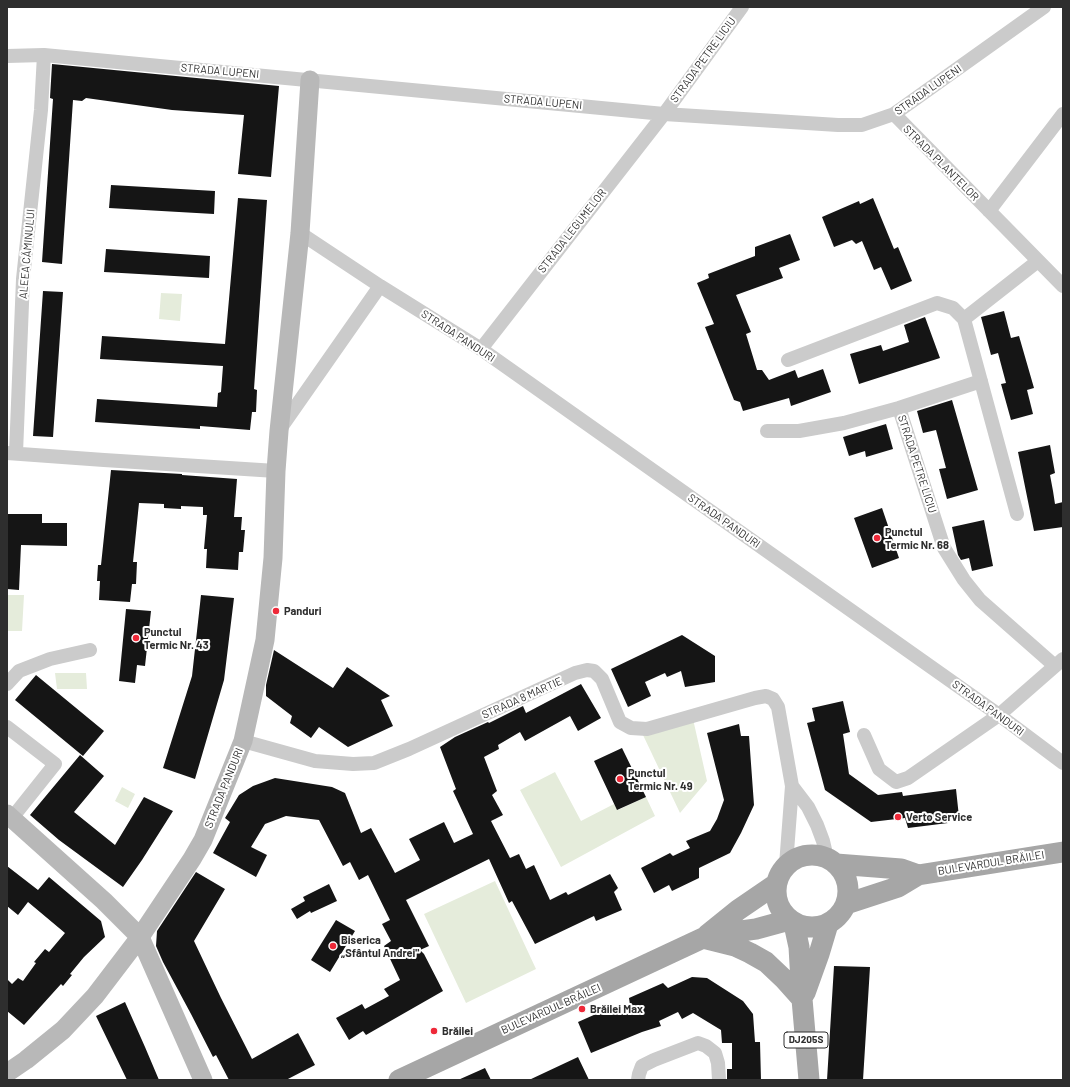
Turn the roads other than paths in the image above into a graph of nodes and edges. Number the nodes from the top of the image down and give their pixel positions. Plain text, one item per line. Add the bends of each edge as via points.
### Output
1 (742, 7) edge
2 (1044, 7) edge
3 (44, 55) junction
4 (7, 56) edge
5 (310, 80) junction
6 (664, 114) junction
7 (894, 114) junction
8 (1063, 114) edge
9 (989, 211) junction
10 (300, 233) junction
11 (1038, 261) junction
12 (380, 286) junction
13 (1063, 286) edge
14 (964, 319) junction
15 (481, 349) junction
16 (788, 360) dead end
17 (981, 381) junction
18 (899, 408) junction
19 (279, 431) junction
20 (768, 431) dead end
21 (11, 453) edge
22 (276, 471) junction
23 (1017, 514) dead end
24 (90, 650) dead end
25 (1059, 662) edge
26 (7, 684) edge
27 (999, 715) junction
28 (7, 727) edge
29 (864, 735) dead end
30 (243, 741) junction
31 (1063, 763) edge
32 (792, 786) junction
33 (9, 816) edge
34 (1063, 852) edge
35 (831, 861) junction
36 (786, 865) junction
37 (918, 875) junction
38 (776, 884) junction
39 (846, 904) junction
40 (792, 922) junction
41 (828, 924) junction
42 (140, 937) junction
43 (703, 938) junction
44 (802, 999) junction
45 (7, 1073) edge
46 (203, 1080) edge
47 (399, 1080) edge
48 (638, 1080) edge
49 (719, 1080) edge
50 (809, 1080) edge

1 - 6 street, STRADA PETRE LICIU
2 - 7 street, STRADA LUPENI
3 - 4 street, STRADA LUPENI
3 - 5 street, STRADA LUPENI
3 - 21 street, ALEEA CĂMINULUI via 42,110 23,279
5 - 6 street, STRADA LUPENI
5 - 10 street, STRADA PANDURI
6 - 7 street, STRADA LUPENI via 838,125 862,125
6 - 15 street, STRADA LEGUMELOR
7 - 9 street, STRADA PLANTELOR
8 - 9 street, STRADA PLANTELOR
9 - 11 street, STRADA PLANTELOR
10 - 12 street, STRADA PANDURI
10 - 19 street, STRADA PANDURI
11 - 13 street, STRADA PLANTELOR
11 - 14 street
12 - 15 street, STRADA PANDURI
12 - 19 street
14 - 16 street via 953,308 937,303
14 - 17 street
15 - 27 street, STRADA PANDURI
17 - 18 street, STRADA PETRE LICIU
17 - 23 street
18 - 20 street, STRADA PETRE LICIU via 844,423 800,431
18 - 25 street, STRADA PETRE LICIU via 944,548 964,580 980,600
19 - 22 street, STRADA PANDURI
21 - 22 street, ALEEA CĂMINULUI
22 - 30 street, STRADA PANDURI via 273,558 265,640
24 - 26 street via 50,659 19,671
25 - 27 street
27 - 29 street via 908,778 896,782 880,769
27 - 31 street, STRADA PANDURI
28 - 33 street via 55,764
30 - 32 street, STRADA 8 MARTIE via 315,761 374,763 575,673 587,670 594,671 602,679 620,722 631,728 647,728 755,698 766,696 773,699 778,707
30 - 42 street, STRADA PANDURI via 203,840
32 - 35 street via 808,807
32 - 36 street
33 - 42 street via 104,901
34 - 37 main road, BULEVARDUL BRĂILEI
35 - 36 main road via 816,855 803,856
35 - 37 main road, BULEVARDUL BRĂILEI via 901,869
35 - 39 main road via 845,876 848,887
36 - 38 main road
37 - 39 main road, BULEVARDUL BRĂILEI via 898,886
38 - 40 main road via 777,904
38 - 43 main road, BULEVARDUL BRĂILEI
39 - 41 main road via 839,915
40 - 41 main road via 816,928
40 - 43 main road, BULEVARDUL BRĂILEI
40 - 44 main road via 800,948
41 - 44 main road
42 - 45 street, STRADA PANDURI via 95,996 63,1030
42 - 46 street
43 - 44 main road via 735,946 750,953 776,970
43 - 47 main road, BULEVARDUL BRĂILEI
44 - 50 main road, DJ205S
48 - 49 street via 642,1066 698,1043 715,1053

